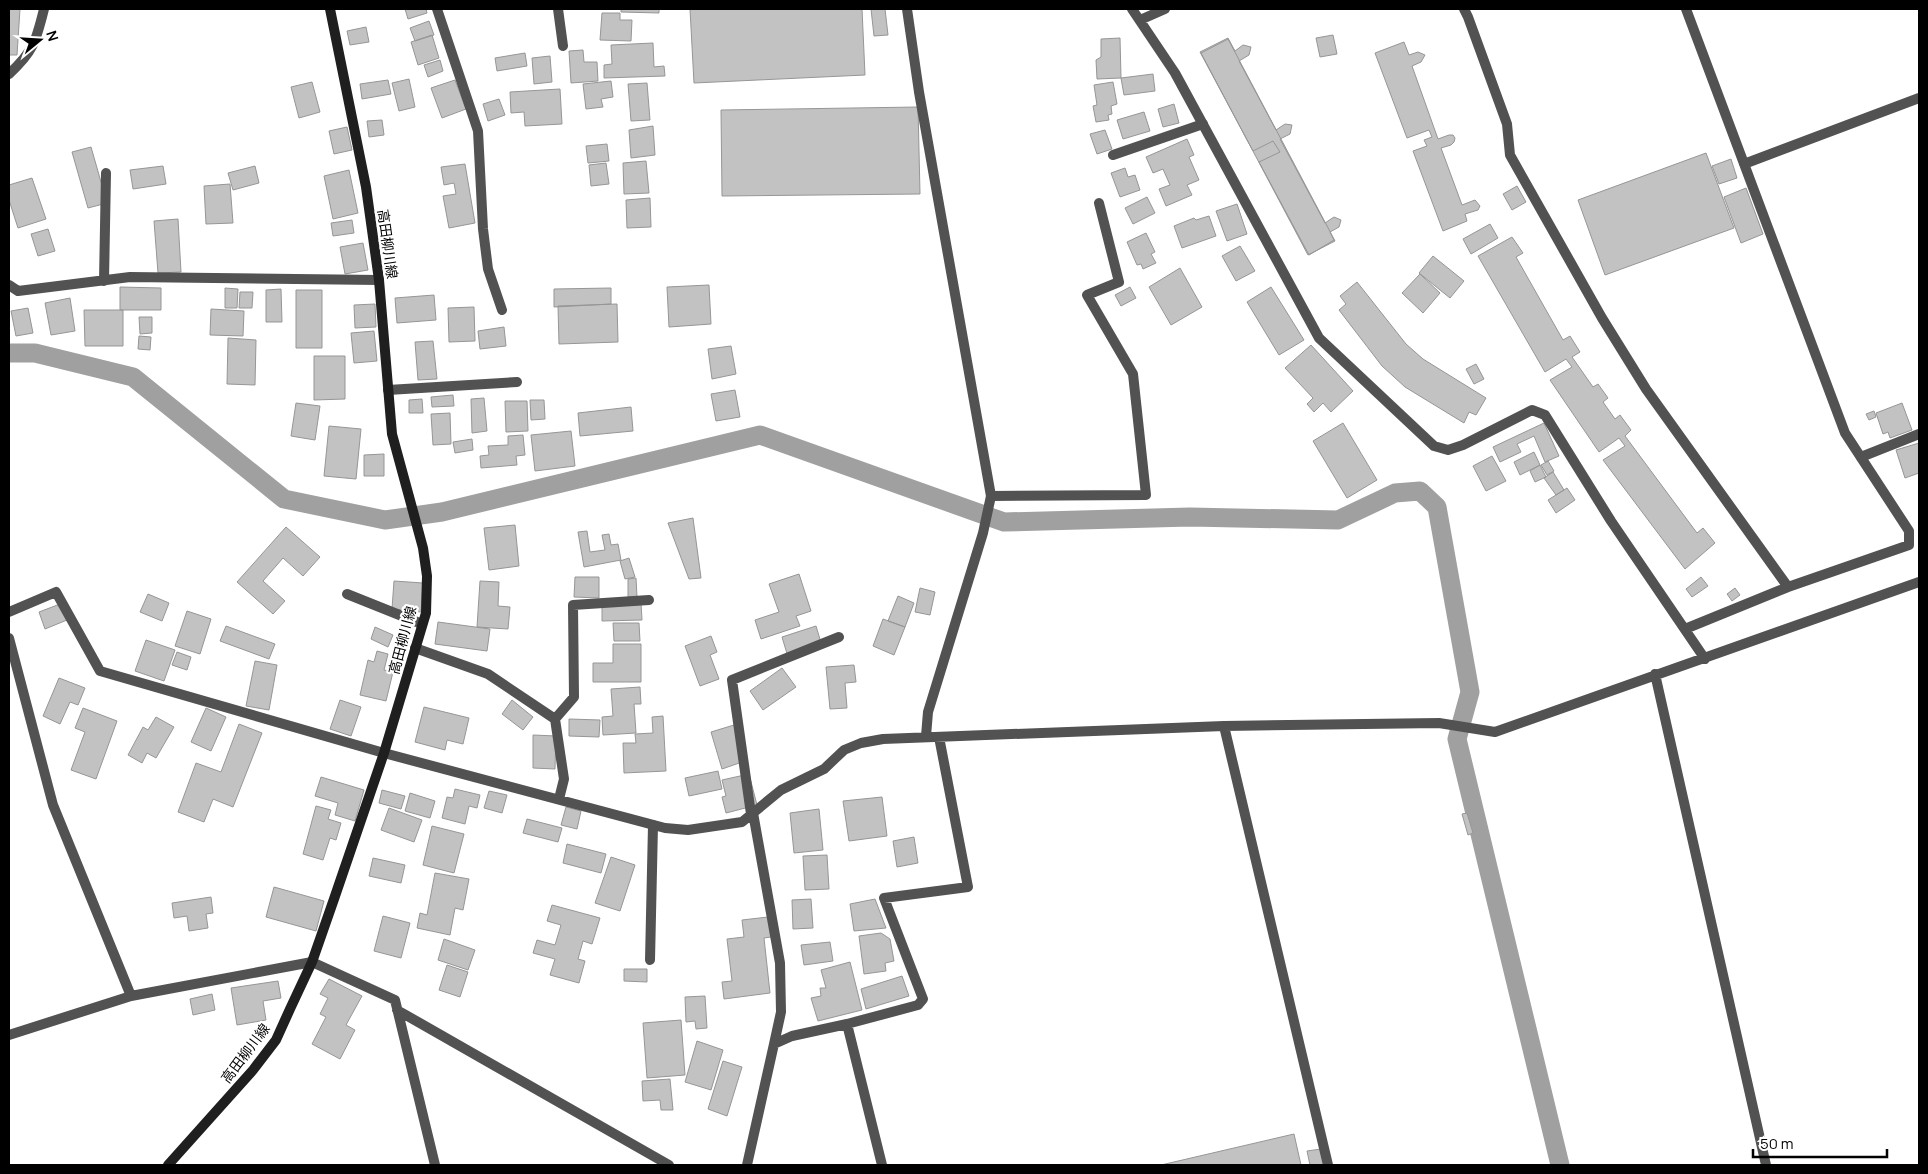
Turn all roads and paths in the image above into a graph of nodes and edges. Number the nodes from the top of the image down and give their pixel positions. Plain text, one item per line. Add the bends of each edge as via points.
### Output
1 (44, 9) edge
2 (330, 9) edge
3 (437, 9) edge
4 (558, 9) edge
5 (907, 9) edge
6 (1132, 9) edge
7 (1165, 9) edge
8 (1464, 9) edge
9 (1686, 9) edge
10 (1140, 20) junction
11 (563, 46) dead end
12 (9, 74) edge
13 (1919, 98) edge
14 (1203, 124) junction
15 (1113, 155) dead end
16 (1744, 164) junction
17 (106, 173) dead end
18 (1099, 203) dead end
19 (104, 280) junction
20 (379, 280) junction
21 (9, 285) edge
22 (502, 310) dead end
23 (517, 382) dead end
24 (388, 390) junction
25 (1919, 434) edge
26 (1862, 457) junction
27 (990, 496) junction
28 (1919, 582) edge
29 (1788, 587) junction
30 (347, 594) dead end
31 (650, 600) dead end
32 (9, 612) edge
33 (422, 624) junction
34 (1685, 629) junction
35 (840, 636) dead end
36 (9, 638) edge
37 (415, 648) junction
38 (1705, 659) junction
39 (1655, 674) junction
40 (555, 719) junction
41 (1224, 726) junction
42 (926, 736) junction
43 (939, 737) junction
44 (384, 752) junction
45 (558, 799) junction
46 (752, 814) junction
47 (654, 825) junction
48 (650, 960) dead end
49 (312, 962) junction
50 (131, 996) junction
51 (397, 1010) junction
52 (846, 1024) junction
53 (9, 1035) edge
54 (774, 1044) junction
55 (168, 1165) edge
56 (435, 1165) edge
57 (669, 1165) edge
58 (748, 1165) edge
59 (882, 1165) edge
60 (1328, 1165) edge
61 (1766, 1165) edge

1 - 12 street via 36,42 25,59
2 - 20 main road, 高田柳川線 via 366,187
3 - 22 street via 478,131 488,269
4 - 11 street
5 - 27 street
6 - 10 street
7 - 10 street
8 - 29 street via 1507,124 1510,155 1646,389
9 - 16 street
10 - 14 street
13 - 16 street
14 - 15 street
14 - 34 street via 1319,338 1434,446 1448,450 1463,446 1532,410 1545,415 1611,521
16 - 26 street via 1845,433
17 - 19 street
18 - 27 street via 1119,282 1087,295 1133,374 1146,495
19 - 20 street via 130,277
19 - 21 street via 18,291
20 - 24 main road, 高田柳川線
23 - 24 street
24 - 33 main road, 高田柳川線 via 392,434 423,548 427,576 426,613
25 - 26 street
26 - 29 street via 1909,531 1909,545
27 - 42 street via 983,533 928,712
28 - 38 street
29 - 34 street
30 - 33 street
31 - 40 street via 573,605 574,697
32 - 44 street via 56,592 100,670
33 - 37 main road, 高田柳川線
34 - 38 street
35 - 46 street via 732,680
36 - 50 street via 53,805
37 - 40 street via 488,674
37 - 44 main road, 高田柳川線
38 - 39 street
39 - 41 street via 1495,732 1439,723
39 - 61 street
40 - 45 street via 564,779
41 - 43 street
41 - 60 street
42 - 43 street
42 - 46 street via 883,739 844,750 824,769 781,790
43 - 52 street via 968,887 884,898 923,999 918,1005
44 - 45 street
44 - 49 main road, 高田柳川線
45 - 47 street
46 - 47 street via 742,822 706,828 688,830
46 - 54 street via 780,963 781,1012
47 - 48 street
49 - 50 street
49 - 51 street via 395,1000
49 - 55 main road, 高田柳川線 via 276,1040
50 - 53 street
51 - 56 street
51 - 57 street
52 - 54 street via 792,1036
52 - 59 street
54 - 58 street

